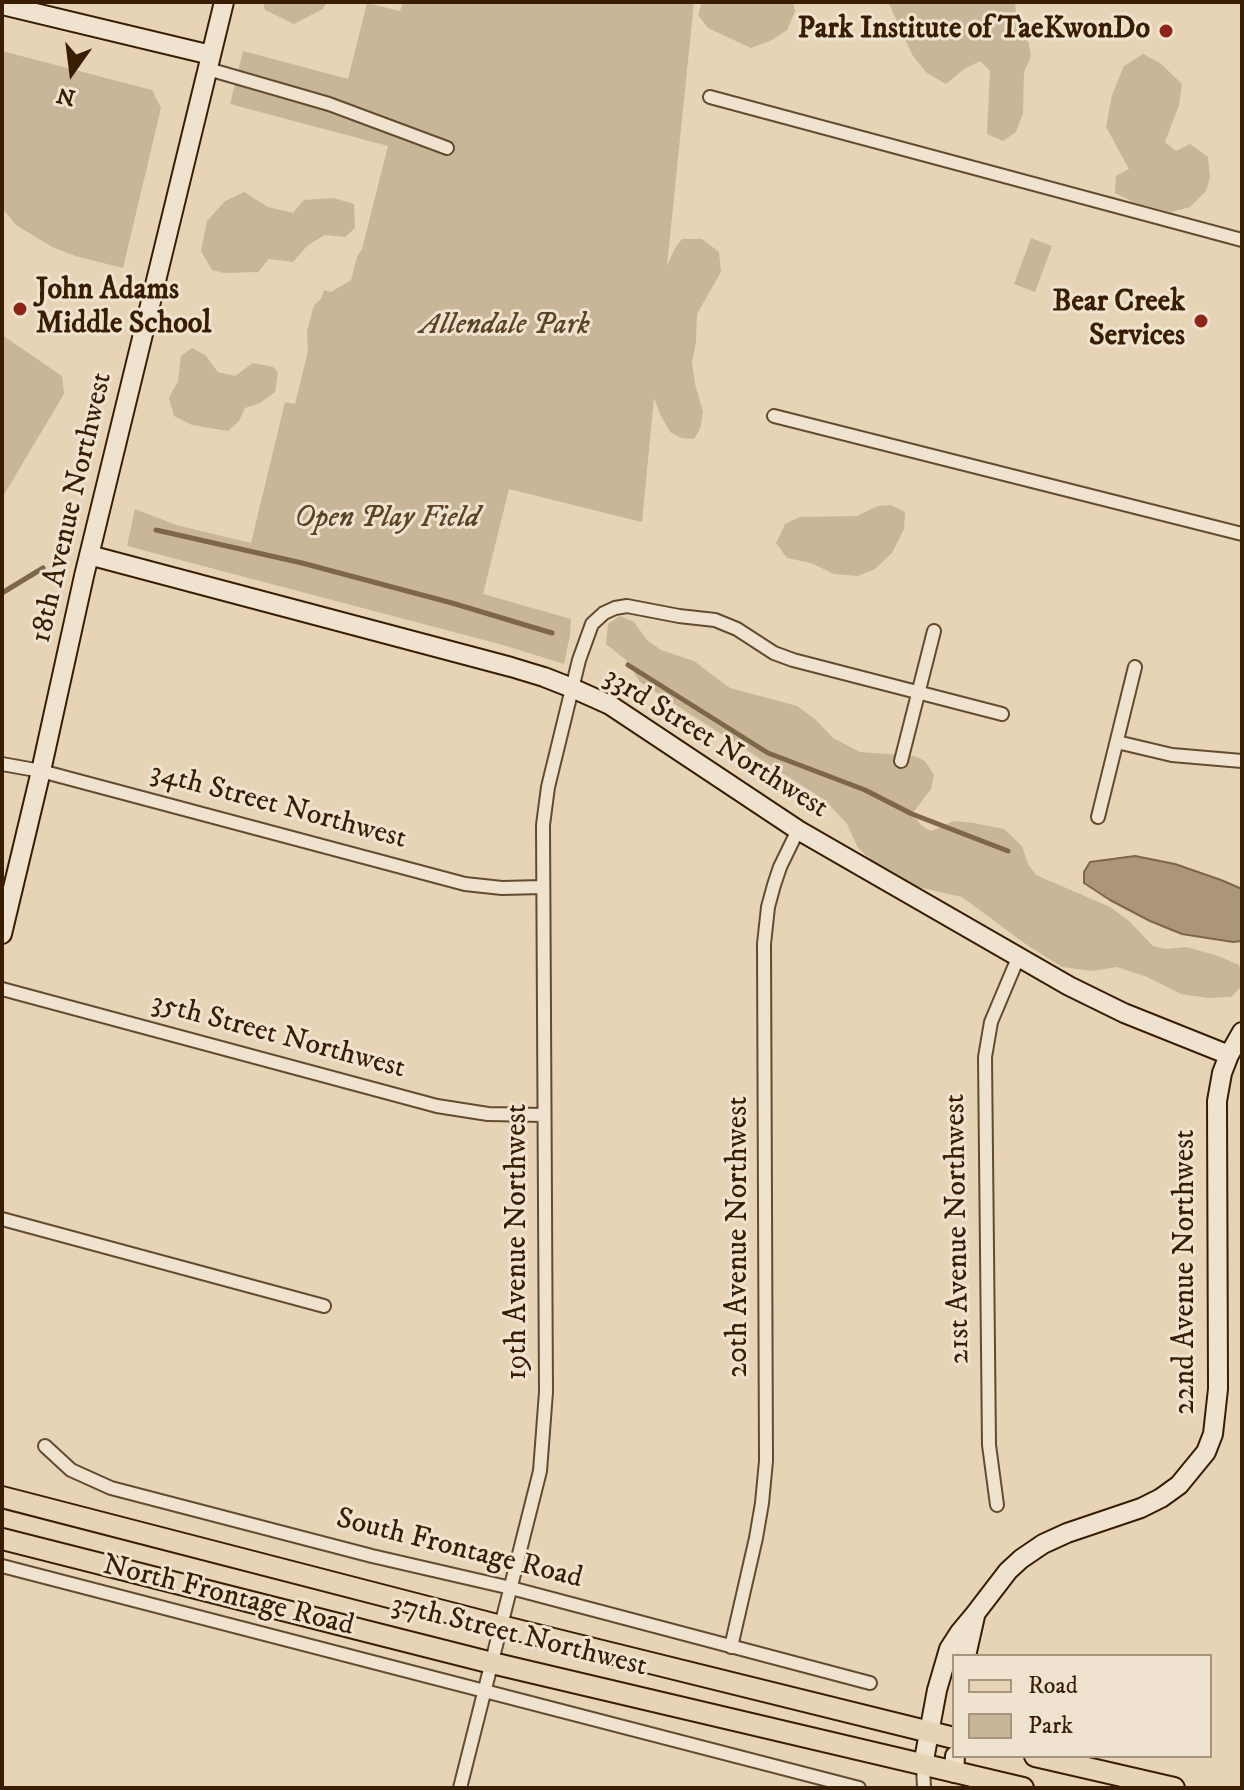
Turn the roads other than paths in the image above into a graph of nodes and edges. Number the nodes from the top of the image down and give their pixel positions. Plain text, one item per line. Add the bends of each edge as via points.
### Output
1 (224, 2) edge
2 (2, 5) edge
3 (210, 62) junction
4 (710, 97) dead end
5 (447, 148) dead end
6 (1242, 240) edge
7 (774, 416) dead end
8 (1242, 534) edge
9 (89, 555) junction
10 (934, 631) dead end
11 (1135, 667) dead end
12 (572, 688) junction
13 (918, 692) junction
14 (1002, 714) dead end
15 (1117, 742) junction
16 (901, 761) dead end
17 (1242, 761) edge
18 (2, 764) edge
19 (41, 771) junction
20 (1098, 817) dead end
21 (798, 830) junction
22 (542, 887) junction
23 (2, 934) edge
24 (1018, 958) junction
25 (2, 989) edge
26 (1242, 1032) edge
27 (1229, 1055) junction
28 (544, 1115) junction
29 (2, 1219) edge
30 (324, 1306) dead end
31 (45, 1446) dead end
32 (2, 1497) edge
33 (997, 1505) dead end
34 (2, 1539) edge
35 (2, 1566) edge
36 (511, 1588) junction
37 (975, 1614) junction
38 (501, 1626) junction
39 (731, 1647) junction
40 (966, 1654) edge
41 (492, 1663) junction
42 (870, 1683) dead end
43 (485, 1690) junction
44 (928, 1732) junction
45 (952, 1738) edge
46 (1044, 1758) edge
47 (923, 1765) junction
48 (955, 1772) edge
49 (460, 1788) edge
50 (859, 1788) edge
51 (924, 1788) edge
52 (1023, 1788) edge
53 (1174, 1788) edge

1 - 3 street, 18th Avenue Northwest
2 - 3 street
3 - 5 street
3 - 9 street, 18th Avenue Northwest
4 - 6 street
7 - 8 street
9 - 12 street, 33rd Street Northwest via 511,667
9 - 19 street, 18th Avenue Northwest
10 - 13 street
11 - 15 street
12 - 13 street, 19th Avenue Northwest via 592,624 604,613 627,606 715,620 783,657
12 - 21 street, 33rd Street Northwest via 610,705
12 - 22 street, 19th Avenue Northwest via 545,807
13 - 14 street, 19th Avenue Northwest
13 - 16 street
15 - 17 street via 1172,755
15 - 20 street
18 - 19 street, 34th Street Northwest
19 - 22 street, 34th Street Northwest via 465,884
19 - 23 street, 18th Avenue Northwest
21 - 24 street, 33rd Street Northwest
21 - 39 street, 20th Avenue Northwest via 774,885 764,944 766,1461 756,1538
22 - 28 street, 19th Avenue Northwest
24 - 27 street, 33rd Street Northwest via 1124,1013
24 - 33 street, 21st Avenue Northwest via 991,1022 985,1057 989,1445
25 - 28 street, 35th Street Northwest via 437,1106
26 - 27 street, 22nd Avenue Northwest
27 - 37 street, 22nd Avenue Northwest via 1217,1101 1218,1389 1206,1452 1161,1498 1043,1544 1013,1566
28 - 36 street, 19th Avenue Northwest via 544,1436
29 - 30 street
31 - 36 street, South Frontage Road via 71,1470 111,1488
32 - 38 main road, 37th Street Northwest
34 - 41 main road, 37th Street Northwest
35 - 43 street, North Frontage Road
36 - 38 street, 19th Avenue Northwest
36 - 39 street, South Frontage Road
37 - 40 street
37 - 44 street via 949,1649
38 - 41 street, 19th Avenue Northwest
38 - 44 main road, 37th Street Northwest
39 - 42 street, South Frontage Road
41 - 43 street, 19th Avenue Northwest
41 - 47 main road, 37th Street Northwest
43 - 49 street, 19th Avenue Northwest
43 - 50 street, North Frontage Road
44 - 45 main road, 37th Street Northwest
44 - 47 street
46 - 53 main road
47 - 48 main road, 37th Street Northwest
47 - 51 street
48 - 52 main road, 37th Street Northwest

